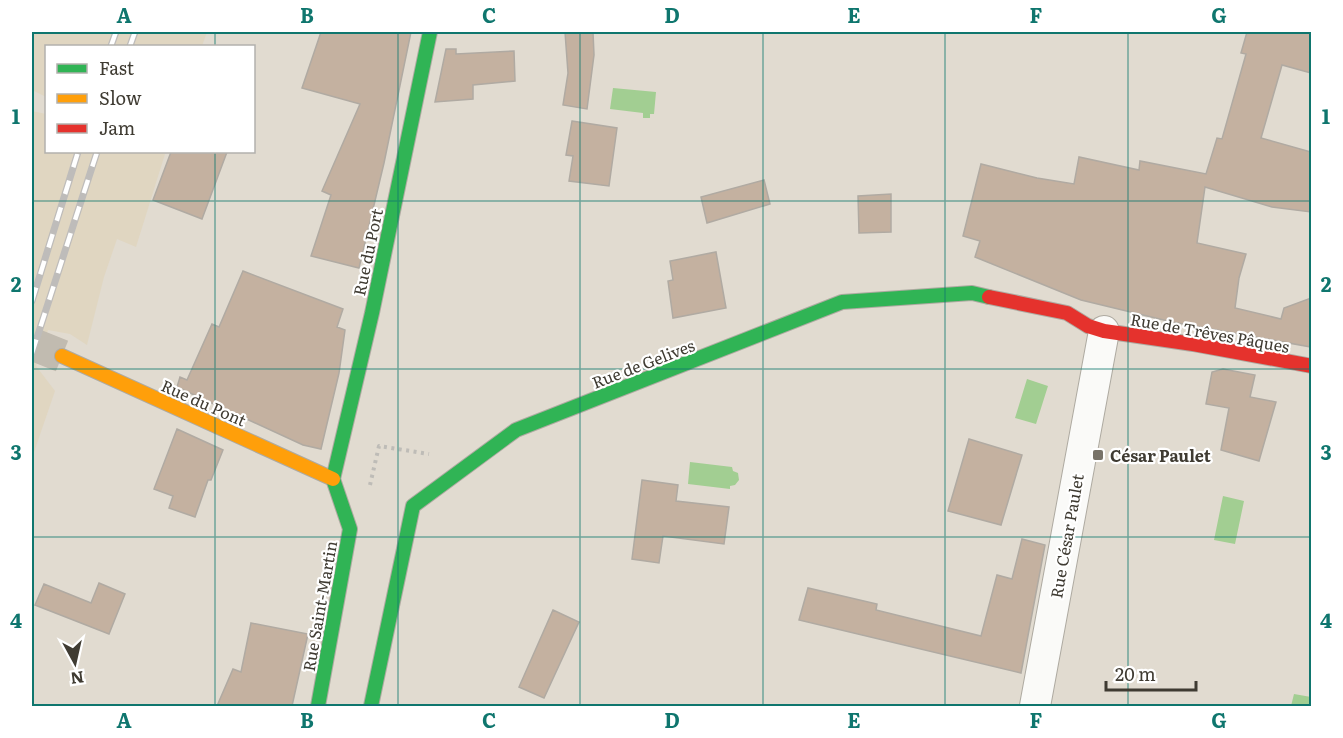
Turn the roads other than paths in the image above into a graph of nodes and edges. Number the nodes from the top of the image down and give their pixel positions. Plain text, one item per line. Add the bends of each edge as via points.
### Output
1 (430, 32) edge
2 (1104, 331) junction
3 (62, 356) tunnel mouth
4 (1311, 366) edge
5 (333, 479) junction
6 (318, 706) edge
7 (371, 706) edge
8 (1035, 706) edge

1 - 5 street, Rue du Port
2 - 4 street, Rue de Trêves Pâques
2 - 7 street, Rue de Gelives via 1067,313 972,293 843,302 516,430 413,506
2 - 8 street, Rue César Paulet
3 - 5 street, Rue du Pont
5 - 6 street, Rue Saint-Martin via 350,529

